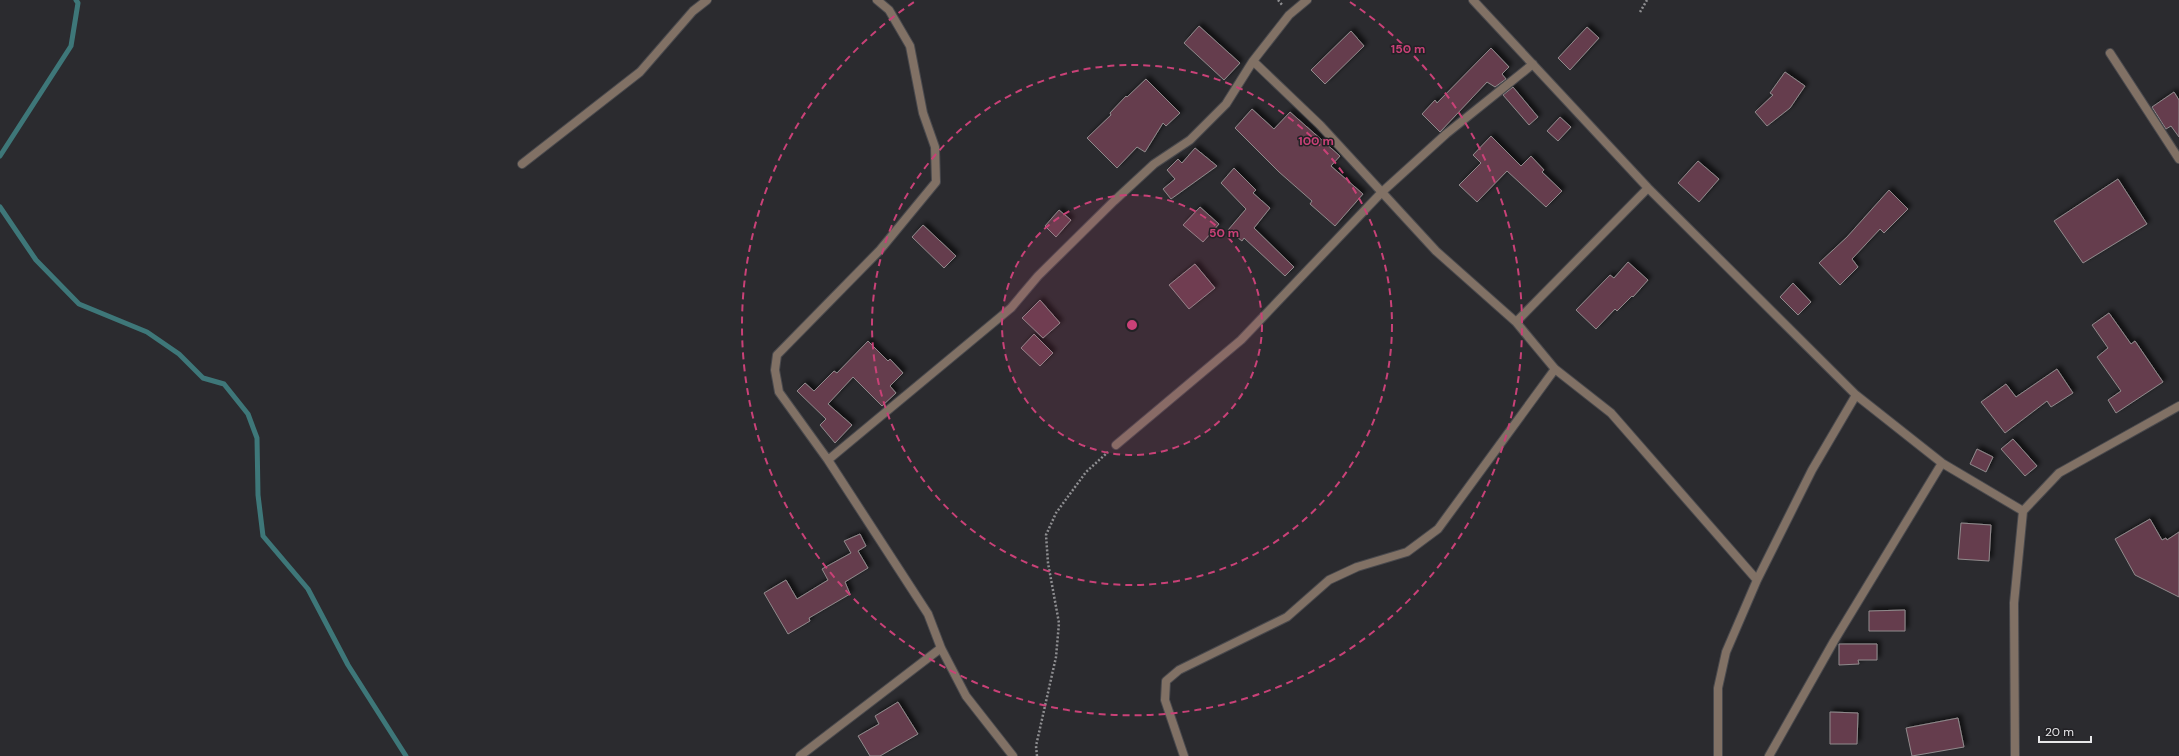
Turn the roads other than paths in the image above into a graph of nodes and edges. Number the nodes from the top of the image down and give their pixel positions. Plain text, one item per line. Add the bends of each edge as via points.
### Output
1 (707, 0) edge
2 (877, 0) edge
3 (1307, 0) edge
4 (1473, 0) edge
5 (2110, 53) dead end
6 (1253, 61) junction
7 (1533, 64) junction
8 (2179, 159) edge
9 (522, 164) dead end
10 (1648, 188) junction
11 (1382, 192) junction
12 (1516, 322) junction
13 (1555, 369) junction
14 (1856, 394) junction
15 (2179, 406) edge
16 (1116, 445) road end
17 (828, 460) junction
18 (1942, 463) junction
19 (2023, 511) junction
20 (1758, 580) junction
21 (942, 648) junction
22 (800, 756) edge
23 (1013, 756) edge
24 (1184, 756) edge
25 (1718, 756) edge
26 (1769, 756) edge
27 (2015, 756) edge

1 - 9 street via 693,11 640,72
2 - 17 street via 889,10 910,46 922,113 935,147 936,182 880,250 777,355 775,370 779,392
3 - 6 street via 1290,15
4 - 7 street
5 - 8 street
6 - 11 street via 1320,125
6 - 17 street via 1226,104 1190,140 1154,164 1114,201 1038,276 1011,308
7 - 10 street
7 - 11 street via 1446,134
10 - 12 street
10 - 14 street
11 - 12 street via 1436,251
11 - 16 street via 1241,340
12 - 13 street
13 - 20 street via 1611,413
13 - 24 street via 1438,529 1407,552 1329,580 1287,617 1179,670 1166,681 1165,700
14 - 18 street
14 - 20 street via 1812,470
15 - 19 street via 2059,473
17 - 21 street via 928,614
18 - 19 street
18 - 26 street via 1834,641
19 - 27 street via 2014,603
20 - 25 street via 1726,652 1718,688
21 - 22 street
21 - 23 street via 966,696

